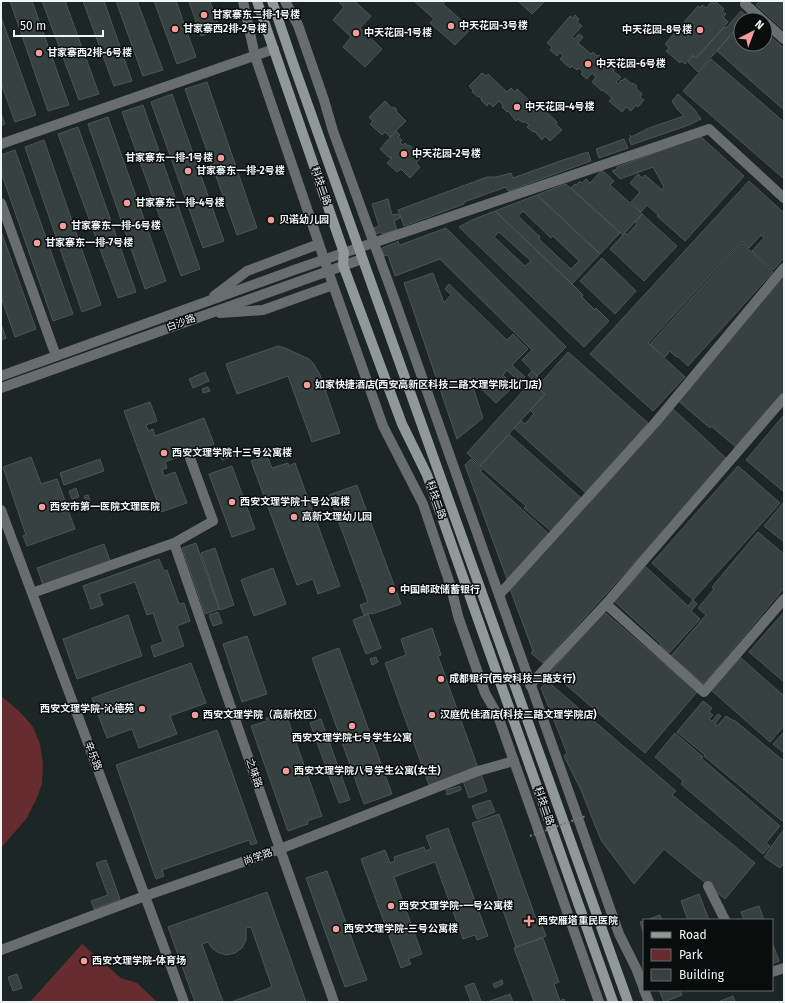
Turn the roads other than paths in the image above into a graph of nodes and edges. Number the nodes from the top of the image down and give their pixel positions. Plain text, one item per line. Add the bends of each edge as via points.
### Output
1 (243, 1) edge
2 (257, 1) edge
3 (272, 1) edge
4 (284, 1) edge
5 (746, 1) edge
6 (754, 12) edge
7 (773, 29) edge
8 (784, 39) edge
9 (274, 49) junction
10 (255, 56) junction
11 (1, 144) edge
12 (784, 198) edge
13 (1, 203) edge
14 (373, 243) junction
15 (319, 244) junction
16 (358, 248) junction
17 (344, 253) junction
18 (362, 259) junction
19 (324, 260) junction
20 (343, 265) junction
21 (784, 268) edge
22 (328, 271) junction
23 (333, 285) junction
24 (204, 302) junction
25 (208, 314) junction
26 (56, 356) junction
27 (1, 376) edge
28 (1, 388) edge
29 (784, 398) edge
30 (190, 458) dead end
31 (1, 510) edge
32 (174, 543) junction
33 (32, 593) junction
34 (499, 595) junction
35 (784, 599) edge
36 (606, 604) junction
37 (530, 685) junction
38 (514, 761) junction
39 (280, 849) junction
40 (708, 886) dead end
41 (145, 896) junction
42 (724, 919) edge
43 (1, 950) edge
44 (784, 968) edge
45 (773, 972) edge
46 (643, 987) edge
47 (644, 991) edge
48 (184, 1002) edge
49 (334, 1002) edge
50 (599, 1002) edge
51 (613, 1002) edge
52 (628, 1002) edge
53 (649, 1002) edge

1 - 10 street
2 - 9 main road, 科技二路
3 - 16 main road, 科技二路
4 - 14 street via 298,25
5 - 6 street via 745,4
7 - 8 street
9 - 10 street
9 - 17 main road, 科技二路
10 - 11 street
10 - 15 street
12 - 14 street, 白沙路 via 709,128
13 - 26 street
14 - 16 street, 白沙路
14 - 34 street
15 - 19 street
15 - 24 street via 247,272
16 - 17 street, 白沙路
16 - 18 main road, 科技二路
17 - 19 street, 白沙路
17 - 20 main road, 科技二路
18 - 20 street, 白沙路
18 - 52 main road, 科技二路
19 - 22 street
19 - 24 street, 白沙路
20 - 22 street, 白沙路
20 - 51 main road, 科技二路 via 402,424 427,475
21 - 34 street via 655,423
22 - 23 street
22 - 25 street, 白沙路
23 - 25 street via 263,310
23 - 38 street via 384,426 423,504 482,686 498,716
24 - 26 street, 白沙路
25 - 28 street, 白沙路
26 - 27 street, 白沙路
29 - 36 street
30 - 32 street via 213,521
31 - 33 street, 辛乐路
32 - 33 street
32 - 39 street, 之味路
33 - 41 street, 辛乐路
34 - 37 street
35 - 36 street via 704,692
36 - 37 street
37 - 46 street via 619,934
38 - 39 street, 尚学路 via 478,771
38 - 50 street
39 - 41 street, 尚学路
39 - 49 street, 之味路
40 - 42 street
41 - 43 street, 尚学路
41 - 48 street, 辛乐路
44 - 45 street
47 - 53 street

